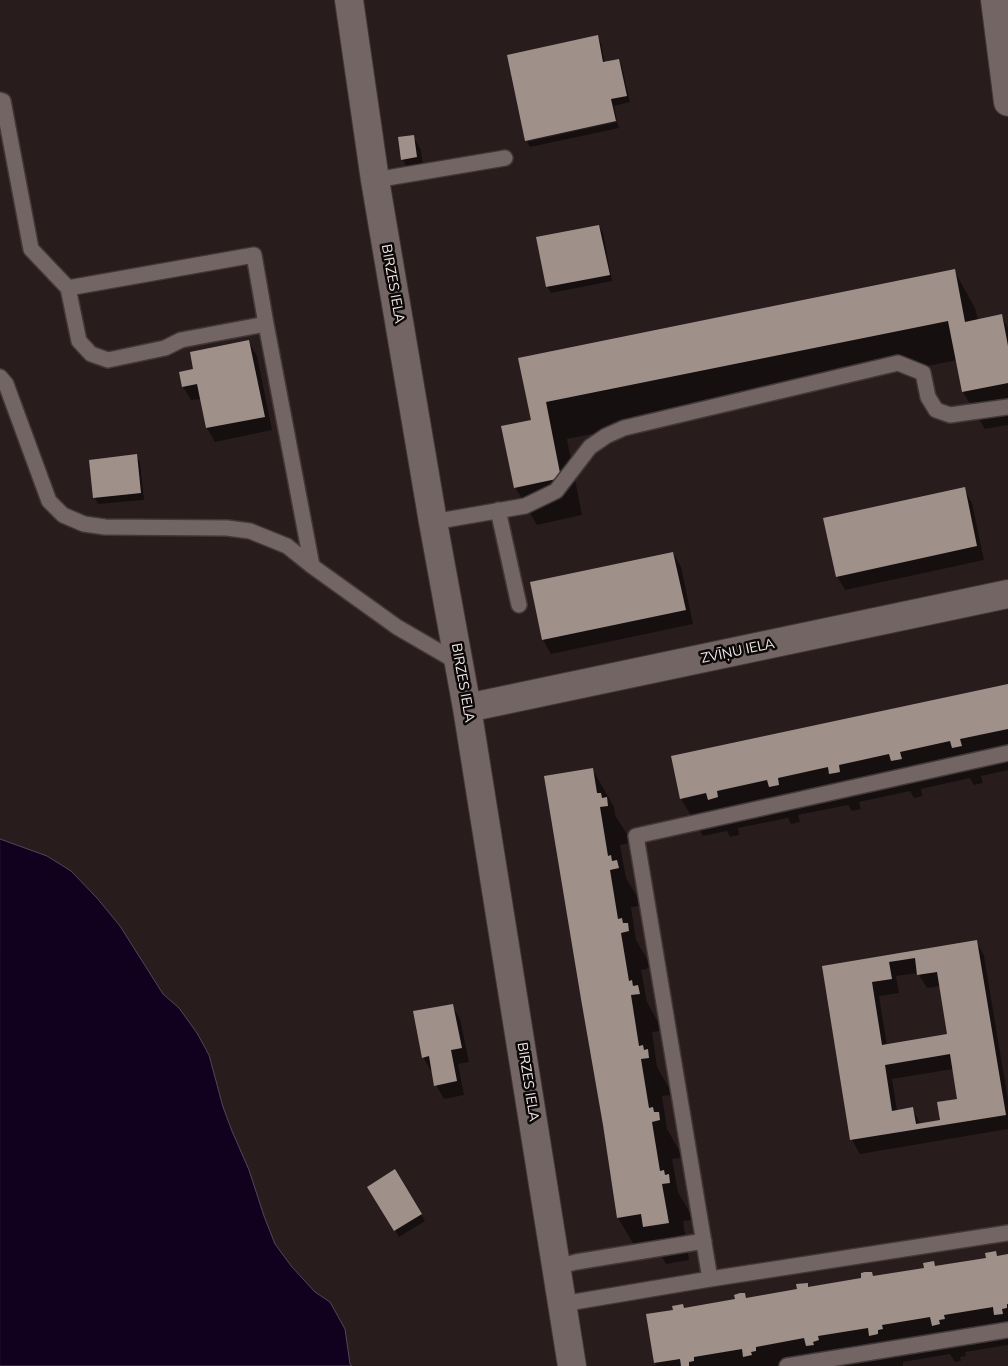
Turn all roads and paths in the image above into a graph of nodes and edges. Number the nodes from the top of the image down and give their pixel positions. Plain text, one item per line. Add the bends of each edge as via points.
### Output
1 (349, 0) edge
2 (995, 0) edge
3 (0, 100) edge
4 (1008, 102) edge
5 (505, 158) dead end
6 (375, 180) junction
7 (68, 288) junction
8 (266, 324) junction
9 (0, 377) edge
10 (1008, 407) edge
11 (498, 510) junction
12 (433, 522) junction
13 (312, 566) junction
14 (1008, 594) edge
15 (519, 605) dead end
16 (459, 662) junction
17 (467, 708) junction
18 (1008, 753) edge
19 (1008, 1233) edge
20 (704, 1241) junction
21 (556, 1267) junction
22 (710, 1279) junction
23 (562, 1304) junction
24 (1008, 1330) edge
25 (572, 1366) edge
26 (788, 1366) edge

1 - 6 street, BIRZES IELA
2 - 4 street
3 - 7 lane via 3,101 31,249
5 - 6 lane
6 - 12 street, BIRZES IELA
7 - 8 lane via 79,341 92,354 108,360 166,348 181,340
7 - 8 lane via 254,255
8 - 13 lane
9 - 13 lane via 6,384 49,501 64,515 84,524 105,528 227,528 250,532 287,546
10 - 11 lane via 950,415 936,410 928,397 923,373 898,363 624,428 590,447 556,491 525,506
11 - 12 lane
11 - 15 lane
12 - 16 street, BIRZES IELA
13 - 16 lane via 397,627
14 - 17 street, ZVĪŅU IELA
16 - 17 street, BIRZES IELA
17 - 21 street, BIRZES IELA
18 - 20 lane via 636,836
19 - 22 lane
20 - 21 lane
20 - 22 lane
21 - 23 street, BIRZES IELA
22 - 23 lane
23 - 25 street, BIRZES IELA
24 - 26 lane

